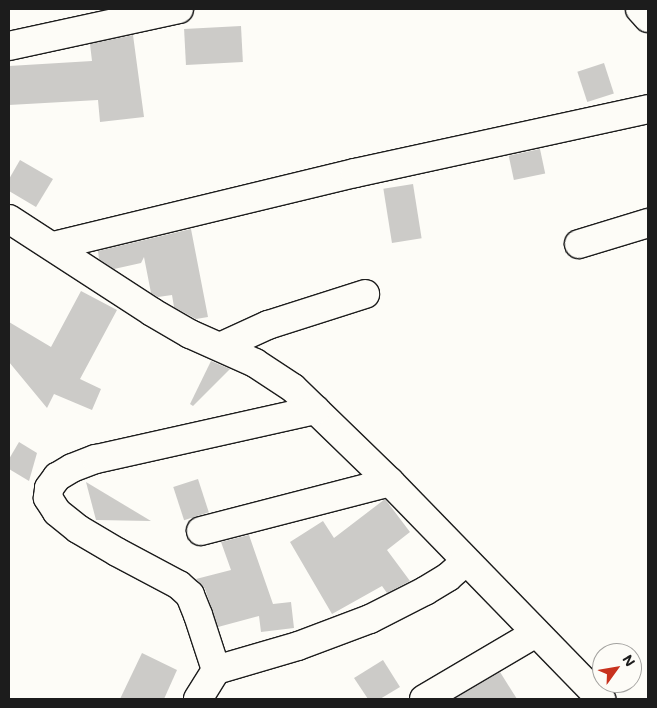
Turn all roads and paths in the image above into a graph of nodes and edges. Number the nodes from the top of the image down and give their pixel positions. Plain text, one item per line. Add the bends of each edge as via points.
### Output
1 (179, 9) edge
2 (640, 9) edge
3 (648, 18) edge
4 (9, 46) edge
5 (648, 109) edge
6 (9, 219) edge
7 (648, 223) edge
8 (579, 244) dead end
9 (53, 246) junction
10 (365, 294) dead end
11 (222, 346) junction
12 (316, 410) junction
13 (390, 482) junction
14 (201, 530) dead end
15 (465, 562) junction
16 (536, 633) junction
17 (216, 670) junction
18 (198, 699) edge
19 (424, 699) edge
20 (601, 699) edge

1 - 4 street
2 - 3 street
5 - 9 street via 355,172
6 - 9 street
7 - 8 street
9 - 11 street via 152,312 190,334
10 - 11 street via 268,325
11 - 12 street via 273,373
12 - 13 street
12 - 17 street via 96,459 57,477 49,488 48,498 57,512 78,529 180,585 190,595
13 - 14 street
13 - 15 street
15 - 16 street
15 - 17 street via 425,591 370,619 298,646
16 - 19 street
16 - 20 street
17 - 18 street

